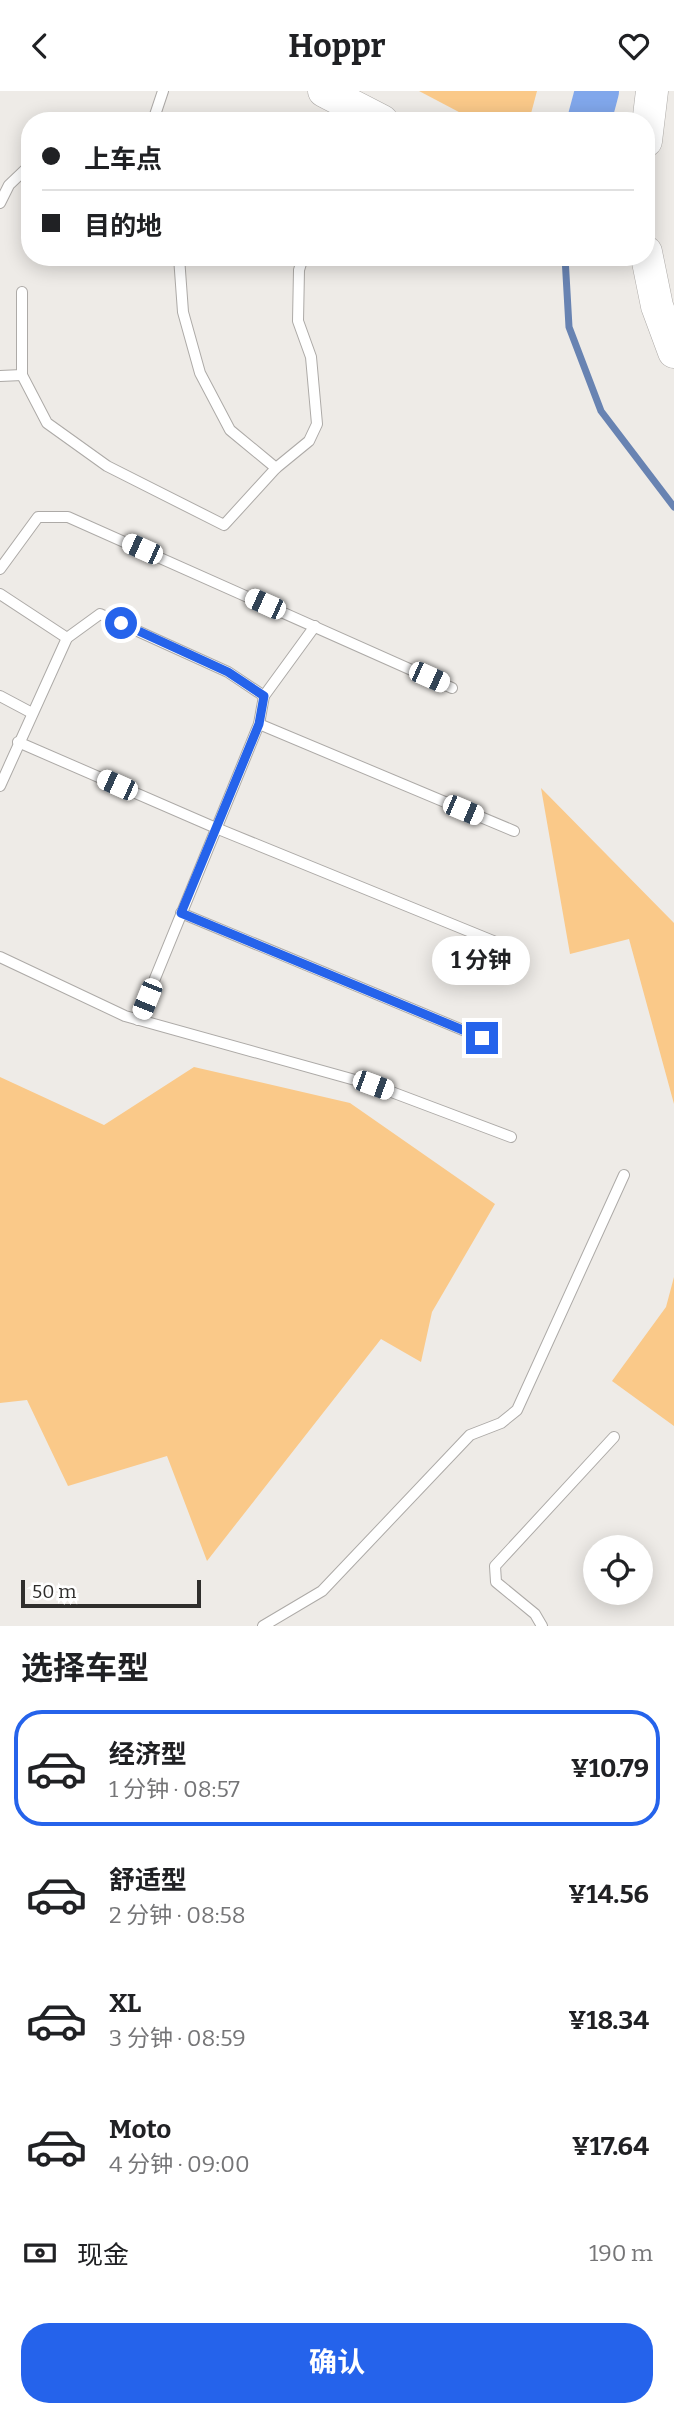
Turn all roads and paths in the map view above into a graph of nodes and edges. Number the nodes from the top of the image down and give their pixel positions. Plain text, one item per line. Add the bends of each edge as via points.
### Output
1 (163, 91) edge
2 (324, 91) edge
3 (652, 91) edge
4 (156, 112) edge
5 (365, 112) edge
6 (649, 112) edge
7 (21, 174) edge
8 (0, 203) edge
9 (180, 266) edge
10 (300, 266) edge
11 (649, 266) edge
12 (22, 292) dead end
13 (674, 352) edge
14 (22, 375) junction
15 (0, 376) edge
16 (276, 468) junction
17 (0, 569) edge
18 (0, 594) edge
19 (314, 626) junction
20 (67, 638) junction
21 (452, 688) dead end
22 (264, 696) junction
23 (0, 697) edge
24 (32, 713) junction
25 (259, 724) junction
26 (18, 742) junction
27 (0, 786) edge
28 (216, 828) junction
29 (514, 831) dead end
30 (181, 913) junction
31 (498, 943) dead end
32 (0, 957) edge
33 (138, 1020) junction
34 (482, 1038) dead end
35 (511, 1137) dead end
36 (624, 1175) dead end
37 (614, 1437) dead end
38 (263, 1626) edge
39 (542, 1626) edge

1 - 4 lane
2 - 5 main road
3 - 6 main road
7 - 8 lane
9 - 16 lane via 184,312 200,373 230,430
10 - 16 lane via 298,321 311,357 317,424 309,442
11 - 13 main road
12 - 14 lane
14 - 15 lane
14 - 16 lane via 47,423 107,466 224,525
17 - 19 lane via 38,517 68,517
18 - 20 lane
19 - 21 lane
19 - 22 lane
20 - 22 lane via 100,614 228,672
20 - 24 lane
22 - 25 lane
23 - 24 lane
24 - 26 lane
25 - 28 lane
25 - 29 lane
26 - 27 lane
26 - 28 lane
28 - 30 lane
28 - 31 lane
30 - 33 lane
30 - 34 lane
32 - 33 lane
33 - 35 lane via 373,1085
36 - 38 lane via 517,1410 501,1423 470,1435 322,1591
37 - 39 lane via 495,1566 496,1582 535,1614

